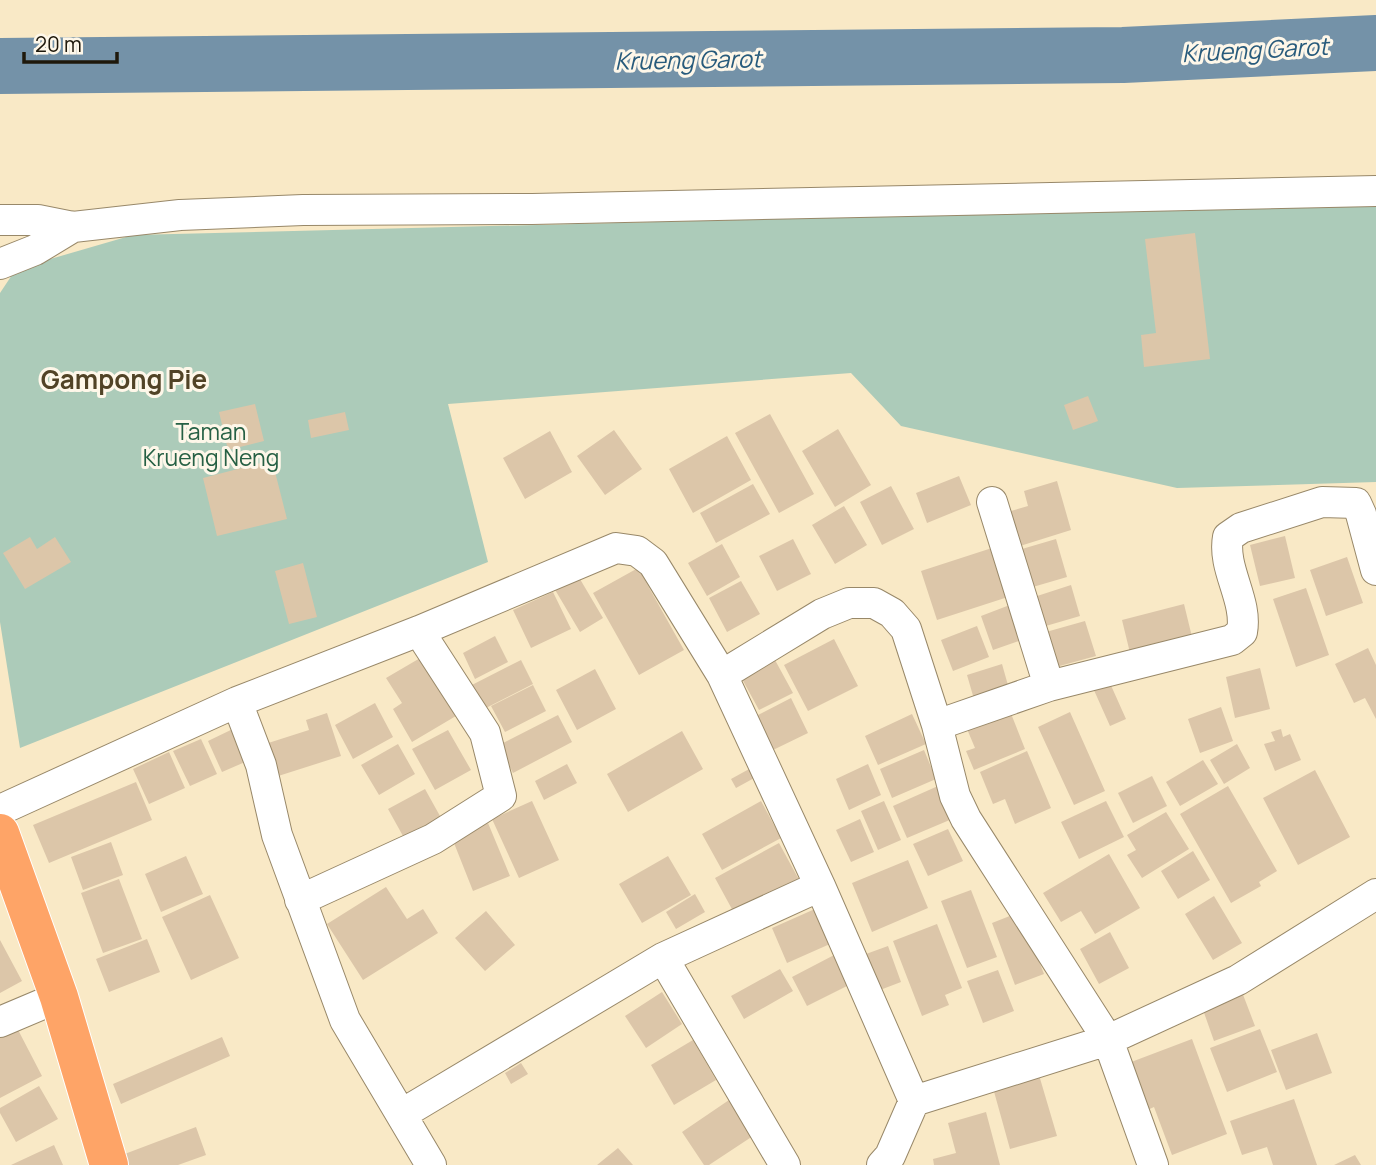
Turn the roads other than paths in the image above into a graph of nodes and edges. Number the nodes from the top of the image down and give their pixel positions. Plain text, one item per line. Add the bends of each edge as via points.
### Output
1 (1376, 191) edge
2 (0, 220) edge
3 (73, 227) junction
4 (0, 264) edge
5 (992, 502) dead end
6 (1376, 570) edge
7 (419, 631) junction
8 (722, 675) junction
9 (1049, 686) junction
10 (237, 702) junction
11 (937, 725) junction
12 (0, 810) edge
13 (0, 833) edge
14 (820, 886) junction
15 (1376, 894) edge
16 (300, 900) junction
17 (663, 958) junction
18 (60, 997) junction
19 (0, 1022) edge
20 (1108, 1040) junction
21 (914, 1101) junction
22 (402, 1114) junction
23 (109, 1165) edge
24 (431, 1165) edge
25 (785, 1165) edge
26 (882, 1165) edge
27 (1153, 1165) edge

1 - 3 street via 303,210 180,215
2 - 3 street via 38,220
3 - 4 street
5 - 9 street
6 - 9 street via 1356,503 1322,502 1241,528 1228,537 1226,551 1244,618 1242,632 1232,640
7 - 8 street via 616,548 637,551 653,563
7 - 10 street
7 - 16 street via 485,733 501,796 433,839
8 - 11 street via 822,614 849,603 874,603 892,613 906,629
8 - 14 street
9 - 11 street
10 - 12 street
10 - 16 street via 261,765 277,835
11 - 20 street via 966,819
13 - 18 highway
14 - 17 street
14 - 21 street
15 - 20 street via 1238,980
16 - 22 street via 345,1020
17 - 22 street
17 - 25 street
18 - 19 street
18 - 23 highway
20 - 21 street
20 - 27 street
21 - 26 street
22 - 24 street

